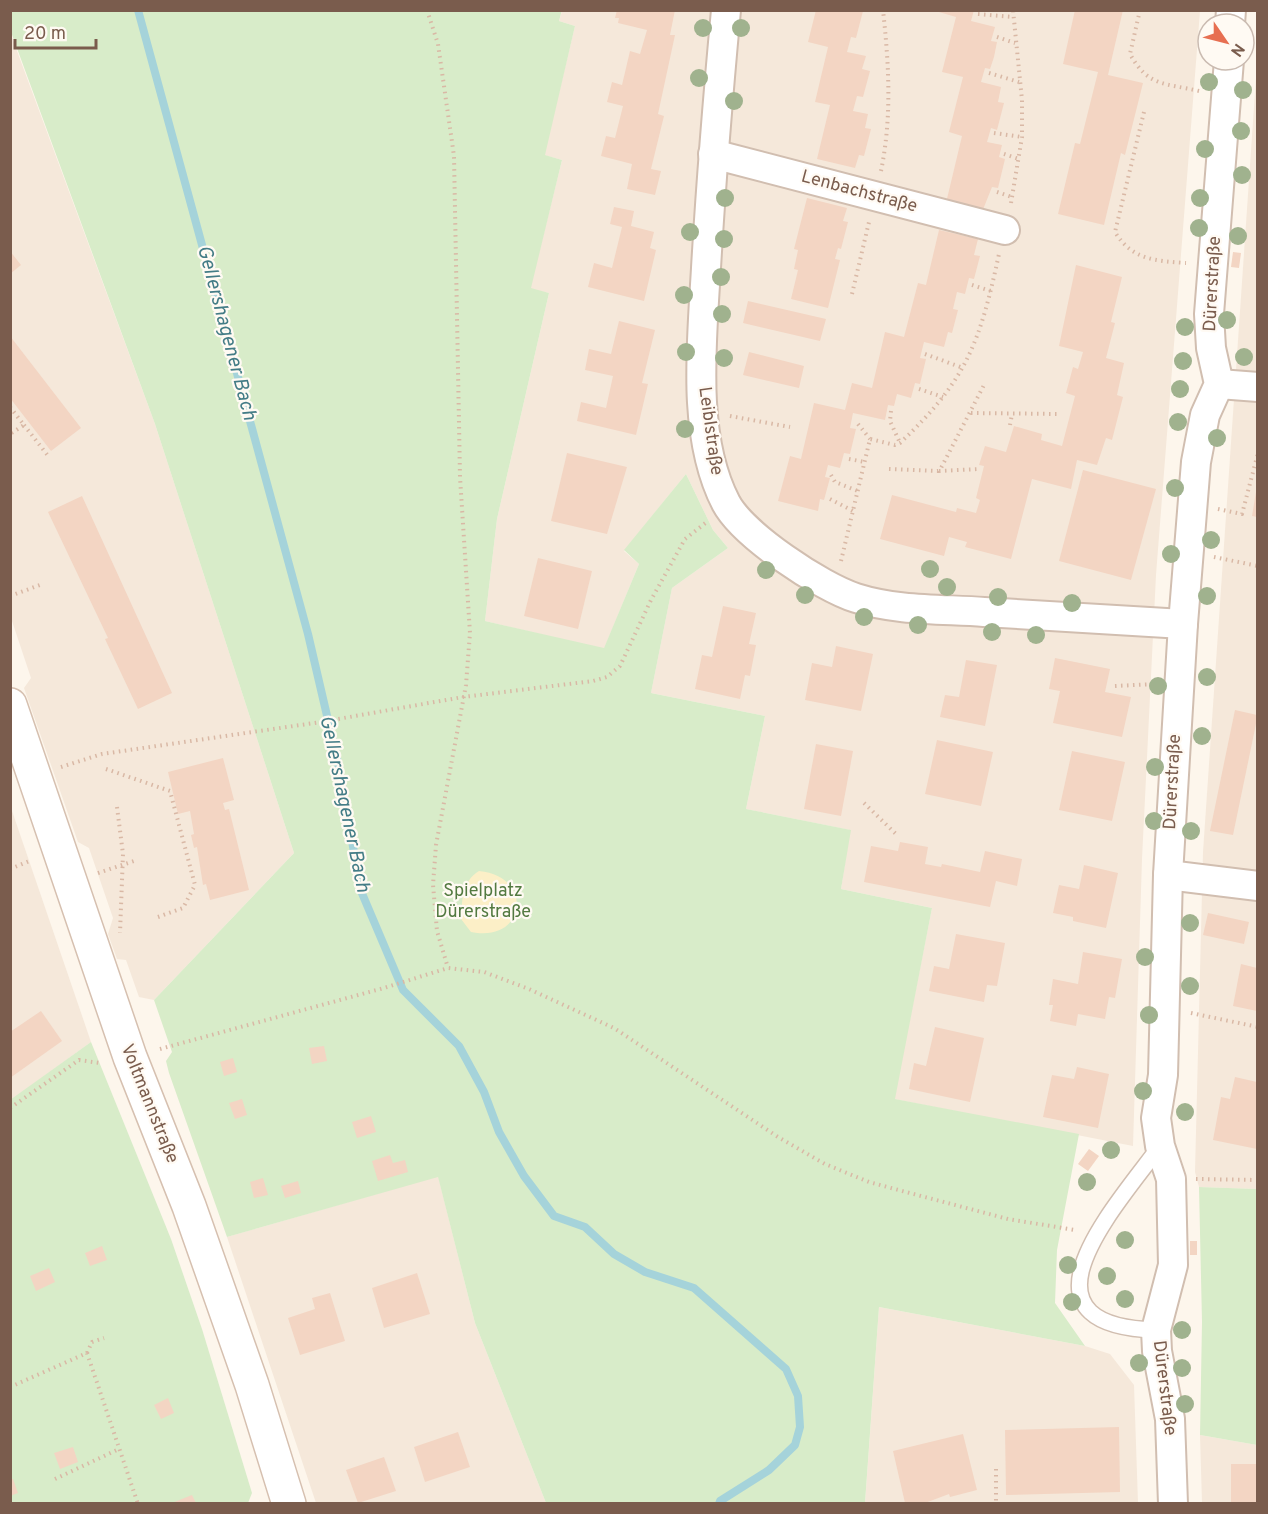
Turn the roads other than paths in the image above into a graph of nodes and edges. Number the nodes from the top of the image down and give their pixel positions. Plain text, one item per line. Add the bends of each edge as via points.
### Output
1 (726, 10) edge
2 (1228, 72) edge
3 (713, 154) junction
4 (1005, 230) road end
5 (1220, 384) junction
6 (1257, 387) edge
7 (1183, 624) junction
8 (10, 705) edge
9 (1168, 875) junction
10 (1257, 886) edge
11 (1160, 1146) junction
12 (1156, 1330) junction
13 (289, 1503) edge
14 (1173, 1503) edge

1 - 3 street, Leiblstraße
2 - 5 street, Dürerstraße via 1209,314 1211,348
3 - 4 street, Lenbachstraße
3 - 7 street, Leiblstraße via 702,345 703,410 714,476 727,506 760,540 834,589 856,598 908,608
5 - 6 street
5 - 7 street, Dürerstraße via 1205,414 1196,462
7 - 9 street, Dürerstraße
8 - 13 street, Voltmannstraße via 130,1057 189,1206 252,1385
9 - 10 street
9 - 11 street, Dürerstraße via 1163,1075 1156,1118
11 - 12 street, Dürerstraße via 1172,1179 1173,1265
11 - 12 lane via 1086,1252 1079,1290 1083,1302 1109,1323 1126,1329
12 - 14 street, Dürerstraße via 1170,1419

